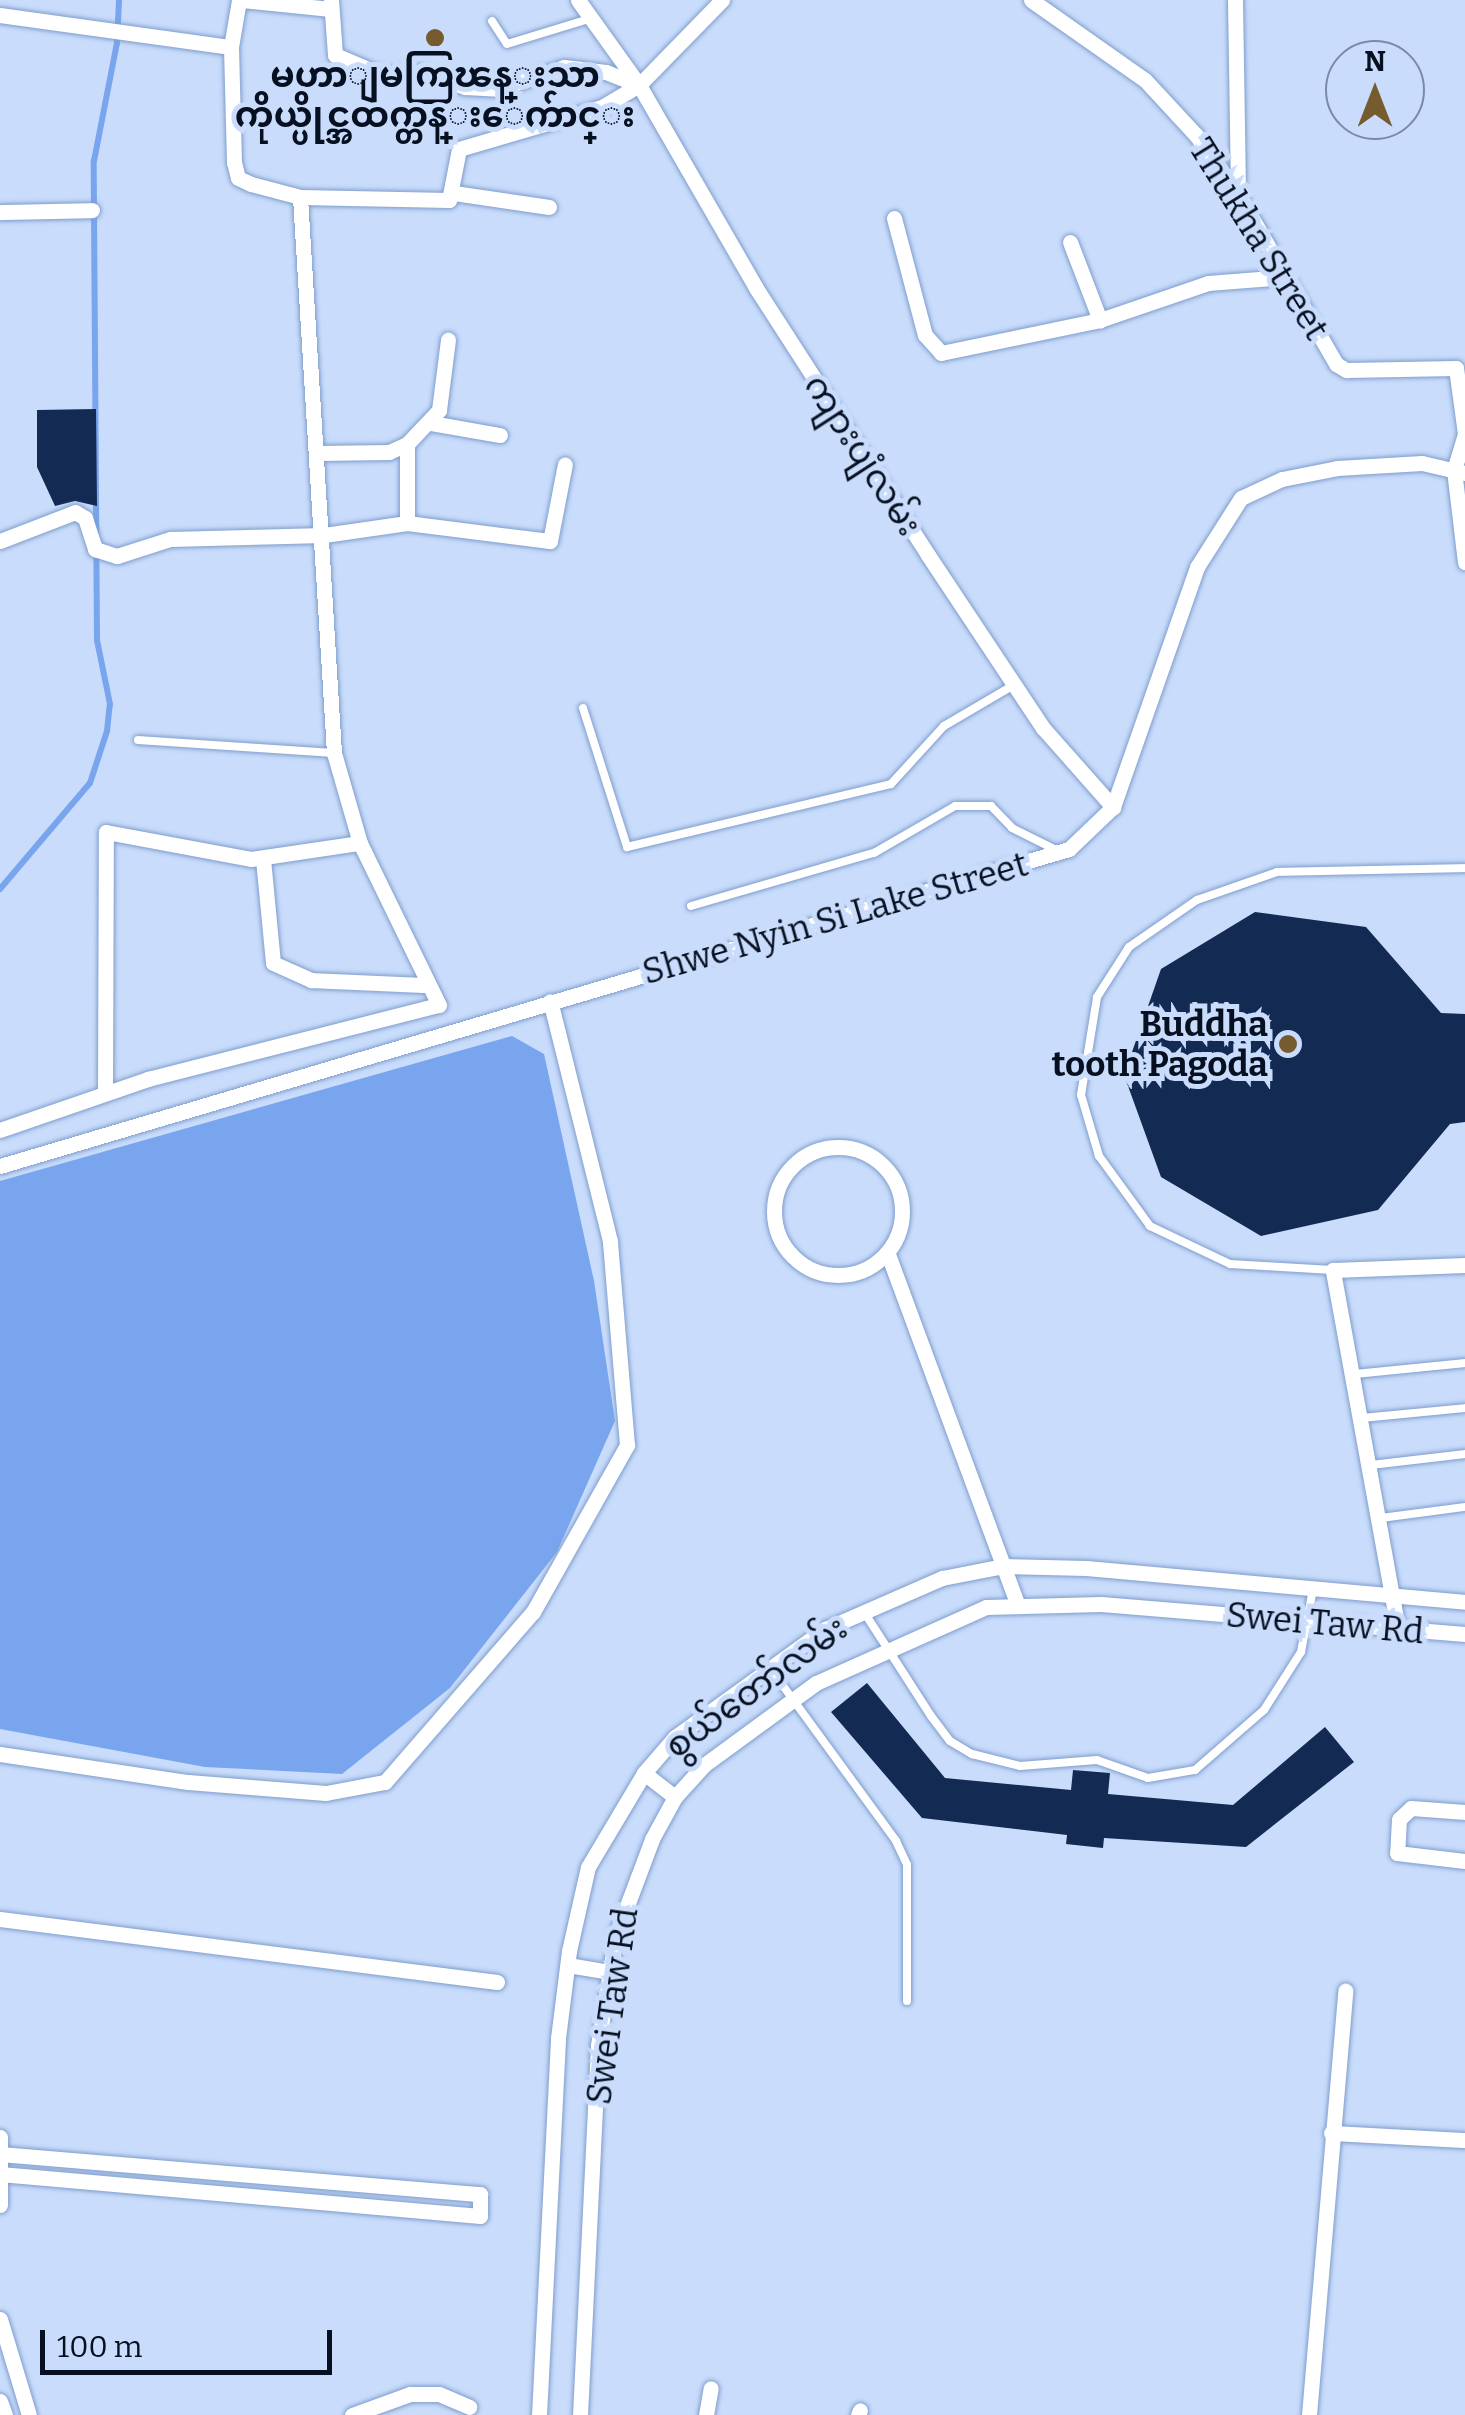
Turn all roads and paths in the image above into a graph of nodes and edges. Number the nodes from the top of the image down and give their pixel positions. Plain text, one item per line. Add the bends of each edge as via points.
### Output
1 (240, 0) edge
2 (578, 0) edge
3 (722, 0) edge
4 (1031, 0) edge
5 (1236, 0) edge
6 (331, 4) edge
7 (0, 15) edge
8 (592, 18) junction
9 (492, 22) dead end
10 (231, 47) junction
11 (639, 86) junction
12 (454, 193) junction
13 (1238, 194) junction
14 (300, 196) junction
15 (548, 206) dead end
16 (92, 210) dead end
17 (0, 212) edge
18 (894, 218) dead end
19 (1070, 242) dead end
20 (1284, 277) junction
21 (1100, 320) junction
22 (448, 340) dead end
23 (1461, 366) edge
24 (431, 423) junction
25 (1465, 434) edge
26 (500, 435) dead end
27 (407, 444) junction
28 (318, 453) junction
29 (566, 464) dead end
30 (1460, 471) edge
31 (407, 522) junction
32 (324, 535) junction
33 (0, 541) edge
34 (1465, 562) edge
35 (1014, 685) junction
36 (583, 708) dead end
37 (138, 740) dead end
38 (334, 752) junction
39 (1112, 807) junction
40 (360, 843) junction
41 (1060, 852) junction
42 (263, 859) junction
43 (1465, 868) edge
44 (691, 906) dead end
45 (427, 985) junction
46 (550, 1001) junction
47 (105, 1091) junction
48 (0, 1130) edge
49 (0, 1166) edge
50 (888, 1256) junction
51 (1465, 1265) edge
52 (1334, 1270) junction
53 (1465, 1362) edge
54 (1354, 1374) junction
55 (1465, 1408) edge
56 (1362, 1418) junction
57 (1465, 1454) edge
58 (1371, 1465) junction
59 (1465, 1507) edge
60 (1381, 1518) junction
61 (1003, 1566) junction
62 (1313, 1586) junction
63 (1394, 1593) junction
64 (1465, 1602) edge
65 (1018, 1604) junction
66 (864, 1612) junction
67 (1310, 1622) junction
68 (1398, 1629) junction
69 (1465, 1634) edge
70 (886, 1648) junction
71 (770, 1668) junction
72 (788, 1701) junction
73 (0, 1754) edge
74 (644, 1773) junction
75 (674, 1797) junction
76 (1465, 1812) edge
77 (1465, 1861) edge
78 (0, 1919) edge
79 (568, 1965) junction
80 (610, 1972) junction
81 (497, 1982) dead end
82 (1345, 1991) dead end
83 (907, 2001) dead end
84 (1330, 2134) junction
85 (0, 2136) edge
86 (1465, 2140) edge
87 (1, 2154) edge
88 (1, 2174) edge
89 (0, 2205) edge
90 (0, 2319) edge
91 (18, 2386) junction
92 (711, 2388) dead end
93 (0, 2392) edge
94 (0, 2401) edge
95 (469, 2407) dead end
96 (5, 2415) edge
97 (29, 2415) edge
98 (352, 2415) edge
99 (539, 2415) edge
100 (580, 2415) edge
101 (706, 2415) edge
102 (1309, 2415) edge

1 - 6 street
1 - 10 street
2 - 8 street, ကျားပျံလမ်း
3 - 11 street
4 - 13 street, Thukha Street via 1144,80
5 - 13 street
6 - 11 street via 334,56 382,75 423,72 464,87 498,89 564,67 606,72
7 - 10 street
8 - 9 lane via 507,44
8 - 11 street, ကျားပျံလမ်း
10 - 14 street via 238,178
11 - 12 street via 543,130 469,144 459,150
11 - 35 street, ကျားပျံလမ်း via 756,288
12 - 14 street via 449,200
12 - 15 street
13 - 20 street, Thukha Street
14 - 28 street
16 - 17 street
18 - 21 street via 925,335 941,353
19 - 21 street
20 - 21 street via 1208,284
20 - 23 street, Thukha Street via 1346,370
22 - 24 street via 446,385
23 - 25 street, Thukha Street
24 - 26 street
24 - 27 street
25 - 30 street
27 - 28 street via 389,452
27 - 31 street
28 - 32 street
29 - 31 street via 550,541
30 - 34 street
30 - 39 street, Shwe Nyin Si Lake Street via 1422,463 1337,468 1282,479 1241,498 1196,568
31 - 32 street
32 - 33 street via 170,539 116,556 101,551 86,518 75,512
32 - 38 street
35 - 36 lane via 944,726 891,784 627,847
35 - 39 street, ကျားပျံလမ်း
37 - 38 lane
38 - 40 street
39 - 41 street, Shwe Nyin Si Lake Street
40 - 42 street
40 - 45 street
41 - 44 lane via 1012,828 991,806 955,806 874,853
41 - 46 street, Shwe Nyin Si Lake Street
42 - 45 street via 273,963 311,980
42 - 47 street via 106,832
43 - 52 lane via 1278,872 1198,900 1129,947 1097,997 1080,1095 1099,1156 1150,1226 1230,1264
45 - 47 street via 439,1005
46 - 49 street, Shwe Nyin Si Lake Street
46 - 73 street via 610,1241 627,1445 533,1612 385,1782 326,1793 188,1782
47 - 48 street
50 - 50 street via 904,1210 895,1178 870,1154 837,1145 804,1154 780,1178 772,1211 781,1244 805,1268 838,1276
50 - 61 street
51 - 52 street
52 - 54 street
53 - 54 lane
54 - 56 street
55 - 56 lane
56 - 58 street
57 - 58 lane
58 - 60 street
59 - 60 lane
60 - 63 street
61 - 62 street, စွယ်တော်လမ်း
61 - 65 street
61 - 66 street, စွယ်တော်လမ်း via 942,1578
62 - 63 street, စွယ်တော်လမ်း
62 - 67 lane
63 - 64 street, စွယ်တော်လမ်း
63 - 68 street
65 - 67 street, Swei Taw Rd via 1101,1604
65 - 70 street, Swei Taw Rd via 986,1607
66 - 70 lane
66 - 71 street, စွယ်တော်လမ်း via 825,1629
67 - 68 street, Swei Taw Rd
67 - 70 lane via 1294,1666 1264,1710 1215,1757 1148,1778 1097,1760 1020,1766 972,1754 950,1740
68 - 69 street, Swei Taw Rd
70 - 72 street, Swei Taw Rd
71 - 72 lane
71 - 74 street, စွယ်တော်လမ်း via 674,1737
72 - 75 street, Swei Taw Rd
72 - 83 lane via 896,1841 907,1865
74 - 75 street
74 - 79 street, စွယ်တော်လမ်း via 588,1866
75 - 80 street, Swei Taw Rd via 630,1886
76 - 77 street via 1411,1808 1399,1819 1396,1853
78 - 81 street
79 - 80 street
79 - 99 street, စွယ်တော်လမ်း via 558,2038
80 - 100 street, Swei Taw Rd via 598,2044
82 - 84 street
84 - 86 street
84 - 102 street
85 - 87 street
87 - 88 street
87 - 88 street via 480,2194 480,2216
88 - 89 street
90 - 91 street
91 - 93 street
91 - 97 street
92 - 101 street
94 - 96 street
95 - 98 street via 440,2394 410,2394

